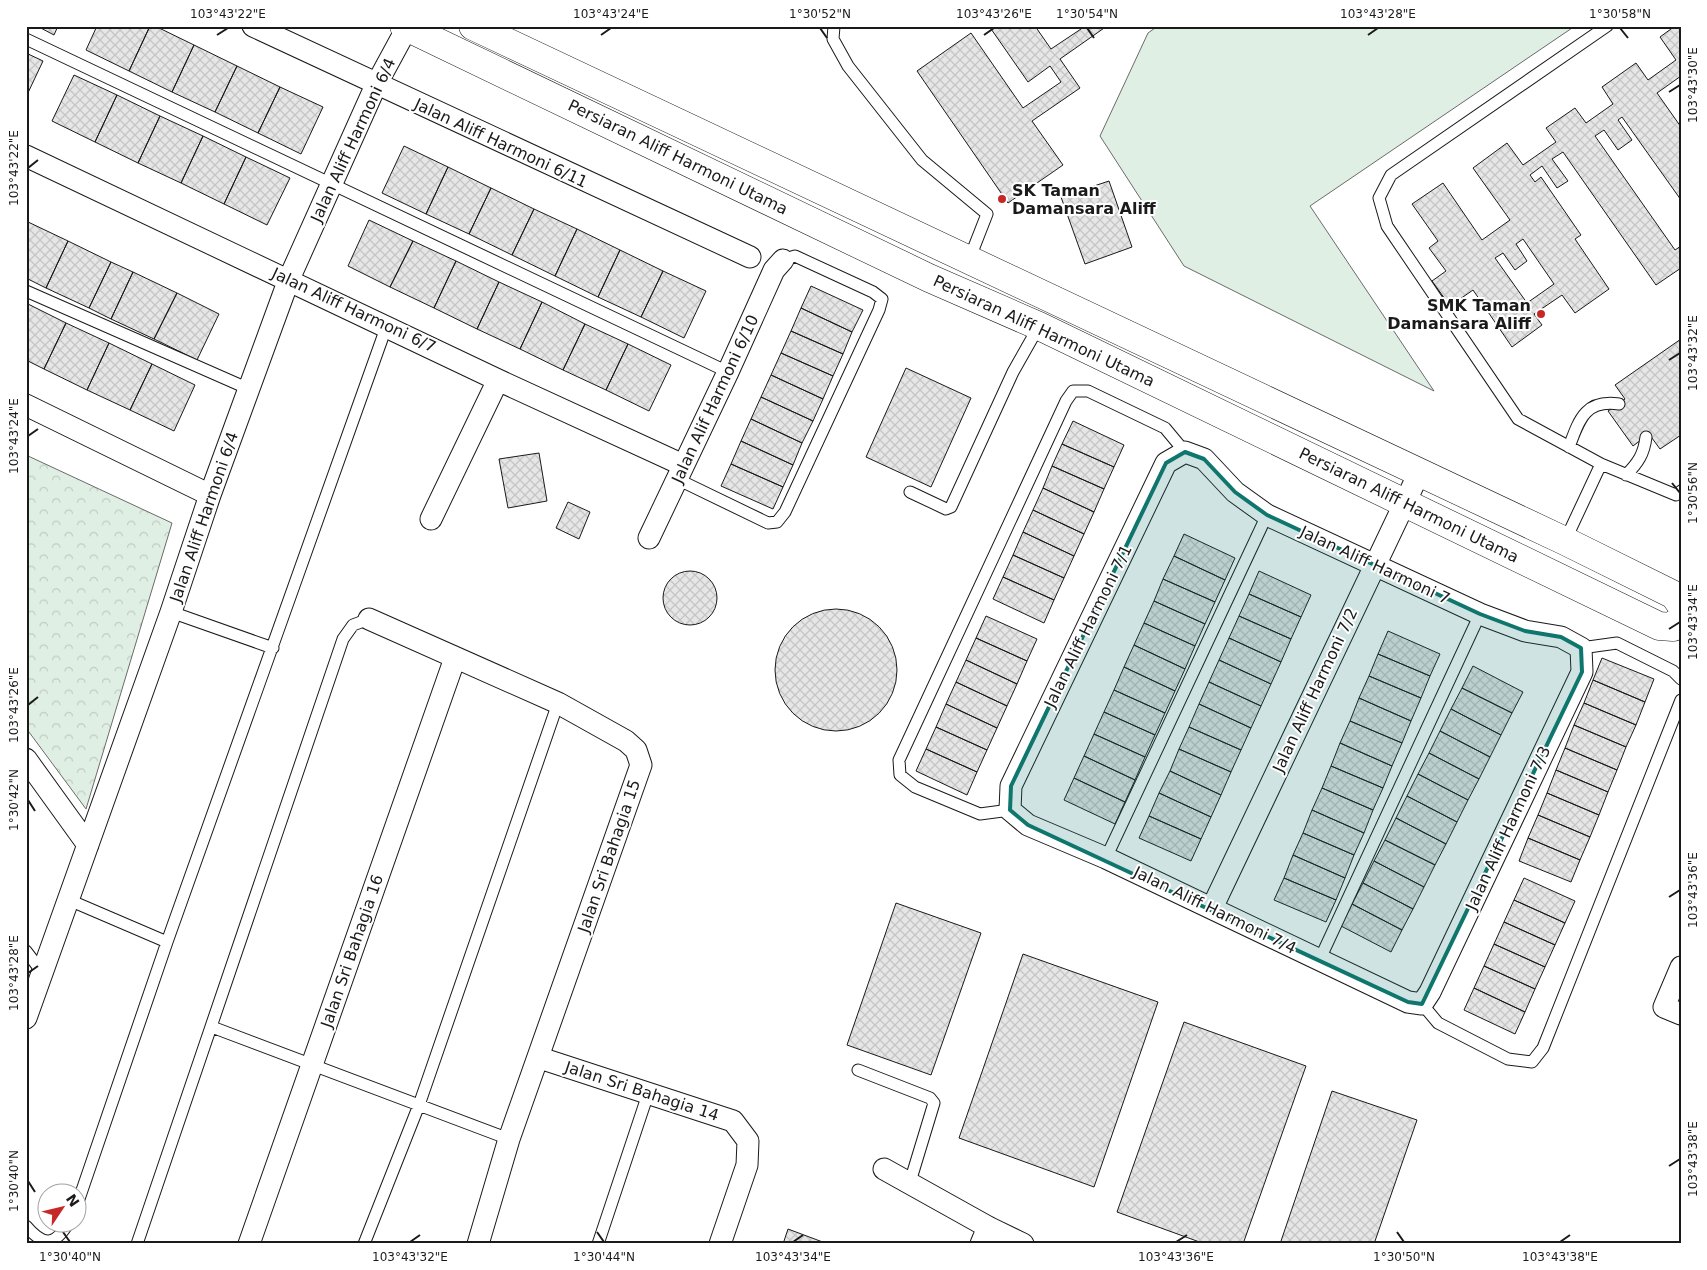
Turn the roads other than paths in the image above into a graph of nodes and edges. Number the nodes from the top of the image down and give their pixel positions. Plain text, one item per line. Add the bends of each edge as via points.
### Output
1 (253, 26) edge
2 (473, 26) edge
3 (834, 26) edge
4 (1607, 26) edge
5 (406, 27) edge
6 (26, 39) edge
7 (376, 85) junction
8 (26, 156) edge
9 (331, 183) junction
10 (750, 257) dead end
11 (782, 260) joint
12 (969, 260) junction
13 (289, 279) junction
14 (26, 291) edge
15 (387, 325) junction
16 (1039, 326) junction
17 (728, 372) junction
18 (498, 380) junction
19 (249, 389) junction
20 (1619, 404) dead end
21 (26, 405) edge
22 (1646, 437) dead end
23 (1569, 447) junction
24 (1185, 452) junction
25 (1601, 464) junction
26 (680, 472) junction
27 (1419, 473) junction
28 (1626, 475) junction
29 (1681, 491) edge
30 (910, 492) dead end
31 (210, 495) junction
32 (1404, 503) junction
33 (1267, 515) junction
34 (431, 520) dead end
35 (648, 538) dead end
36 (1565, 541) junction
37 (1374, 565) junction
38 (1681, 605) edge
39 (172, 612) junction
40 (1480, 614) junction
41 (1681, 618) edge
42 (370, 619) joint
43 (273, 648) junction
44 (1581, 648) junction
45 (455, 658) junction
46 (1681, 679) edge
47 (1681, 700) edge
48 (558, 703) junction
49 (26, 759) edge
50 (1010, 810) junction
51 (88, 845) junction
52 (1106, 858) junction
53 (69, 900) junction
54 (1212, 908) junction
55 (167, 942) junction
56 (26, 950) edge
57 (1319, 961) junction
58 (1681, 966) edge
59 (42, 972) junction
60 (1422, 1004) junction
61 (1681, 1014) edge
62 (26, 1018) edge
63 (212, 1027) junction
64 (540, 1058) junction
65 (312, 1064) junction
66 (858, 1070) dead end
67 (648, 1094) junction
68 (419, 1105) junction
69 (509, 1139) junction
70 (884, 1169) dead end
71 (85, 1182) edge
72 (910, 1182) junction
73 (26, 1226) edge
74 (62, 1232) edge
75 (985, 1236) edge
76 (137, 1244) edge
77 (250, 1244) edge
78 (364, 1244) edge
79 (478, 1244) edge
80 (598, 1244) edge
81 (720, 1244) edge
82 (1023, 1244) edge

1 - 7 street, Jalan Aliff Harmoni 6/11
2 - 12 street, Persiaran Aliff Harmoni Utama
3 - 12 lane via 833,39 848,66 922,160 987,214
4 - 23 lane via 1391,176 1378,198 1387,226 1518,419
5 - 7 street, Jalan Aliff Harmoni 6/4
5 - 16 street, Persiaran Aliff Harmoni Utama via 929,278
6 - 9 lane
7 - 9 street, Jalan Aliff Harmoni 6/4
7 - 10 street, Jalan Aliff Harmoni 6/11
8 - 13 street, Jalan Aliff Harmoni 6/7
9 - 13 street, Jalan Aliff Harmoni 6/4
9 - 17 lane
11 - 17 street, Jalan Alif Harmoni 6/10 via 774,270
11 - 26 lane via 795,256 882,299 784,512 778,522 768,523
12 - 27 street, Persiaran Aliff Harmoni Utama
13 - 15 street, Jalan Aliff Harmoni 6/7
13 - 19 street, Jalan Aliff Harmoni 6/4
14 - 19 lane
15 - 18 street, Jalan Aliff Harmoni 6/7
15 - 43 lane
16 - 30 lane via 1013,372 951,507 946,509
16 - 32 street, Persiaran Aliff Harmoni Utama
17 - 26 street, Jalan Alif Harmoni 6/10
18 - 26 street, Jalan Aliff Harmoni 6/7
18 - 34 street
19 - 31 street, Jalan Aliff Harmoni 6/4
20 - 23 lane via 1606,402 1590,408 1579,421
21 - 31 street
22 - 28 lane via 1639,461
23 - 25 lane
24 - 33 street, Jalan Aliff Harmoni 7 via 1204,459 1235,492
24 - 50 street, Jalan Aliff Harmoni 7/1 via 1166,463 1011,786
24 - 50 lane via 1166,428 1088,390 1073,391 1066,401 899,760 900,775 915,787 980,814
25 - 28 lane
25 - 36 lane
26 - 35 street, Jalan Alif Harmoni 6/10
27 - 32 street, Jalan Aliff Harmoni 7/2
27 - 36 street, Persiaran Aliff Harmoni Utama
28 - 29 lane via 1676,494
31 - 39 street, Jalan Aliff Harmoni 6/4
32 - 37 street, Jalan Aliff Harmoni 7/2
32 - 41 street, Persiaran Aliff Harmoni Utama via 1659,626 1673,627
33 - 37 street, Jalan Aliff Harmoni 7
33 - 52 lane
36 - 38 street, Persiaran Aliff Harmoni Utama via 1674,595
37 - 40 street, Jalan Aliff Harmoni 7
37 - 54 street, Jalan Aliff Harmoni 7/2
39 - 43 lane
39 - 51 street, Jalan Aliff Harmoni 6/4
40 - 44 street, Jalan Aliff Harmoni 7 via 1525,631 1561,637
40 - 57 lane
42 - 45 street, Jalan Sri Bahagia 15
42 - 63 lane via 353,626 343,639
43 - 55 lane
44 - 46 lane via 1617,643
44 - 60 street, Jalan Aliff Harmoni 7/3 via 1582,672
45 - 48 street, Jalan Sri Bahagia 15
45 - 65 street, Jalan Sri Bahagia 16
47 - 60 lane via 1543,1048 1532,1062 1508,1059 1438,1024
48 - 64 street, Jalan Sri Bahagia 15 via 626,741 636,750 641,765
48 - 68 lane
49 - 51 street
50 - 52 street, Jalan Aliff Harmoni 7/4 via 1028,825
51 - 53 street, Jalan Aliff Harmoni 6/4
52 - 54 street, Jalan Aliff Harmoni 7/4
53 - 55 lane
53 - 59 street, Jalan Aliff Harmoni 6/4
54 - 57 street, Jalan Aliff Harmoni 7/4
55 - 71 lane
56 - 59 lane
57 - 60 street, Jalan Aliff Harmoni 7/4 via 1408,1002
58 - 61 street via 1664,1007
59 - 62 street, Jalan Aliff Harmoni 6/4
63 - 65 lane
63 - 76 lane
64 - 67 street, Jalan Sri Bahagia 14
64 - 69 street, Jalan Sri Bahagia 15
65 - 68 lane
65 - 77 street, Jalan Sri Bahagia 16
66 - 72 lane via 930,1098 934,1103
67 - 80 lane
67 - 81 street, Jalan Sri Bahagia 14 via 733,1121 748,1141 747,1165
68 - 69 lane
68 - 78 lane
69 - 79 street, Jalan Sri Bahagia 15
70 - 72 street
72 - 75 street
73 - 74 lane via 40,1240 49,1242 57,1239
75 - 82 street

